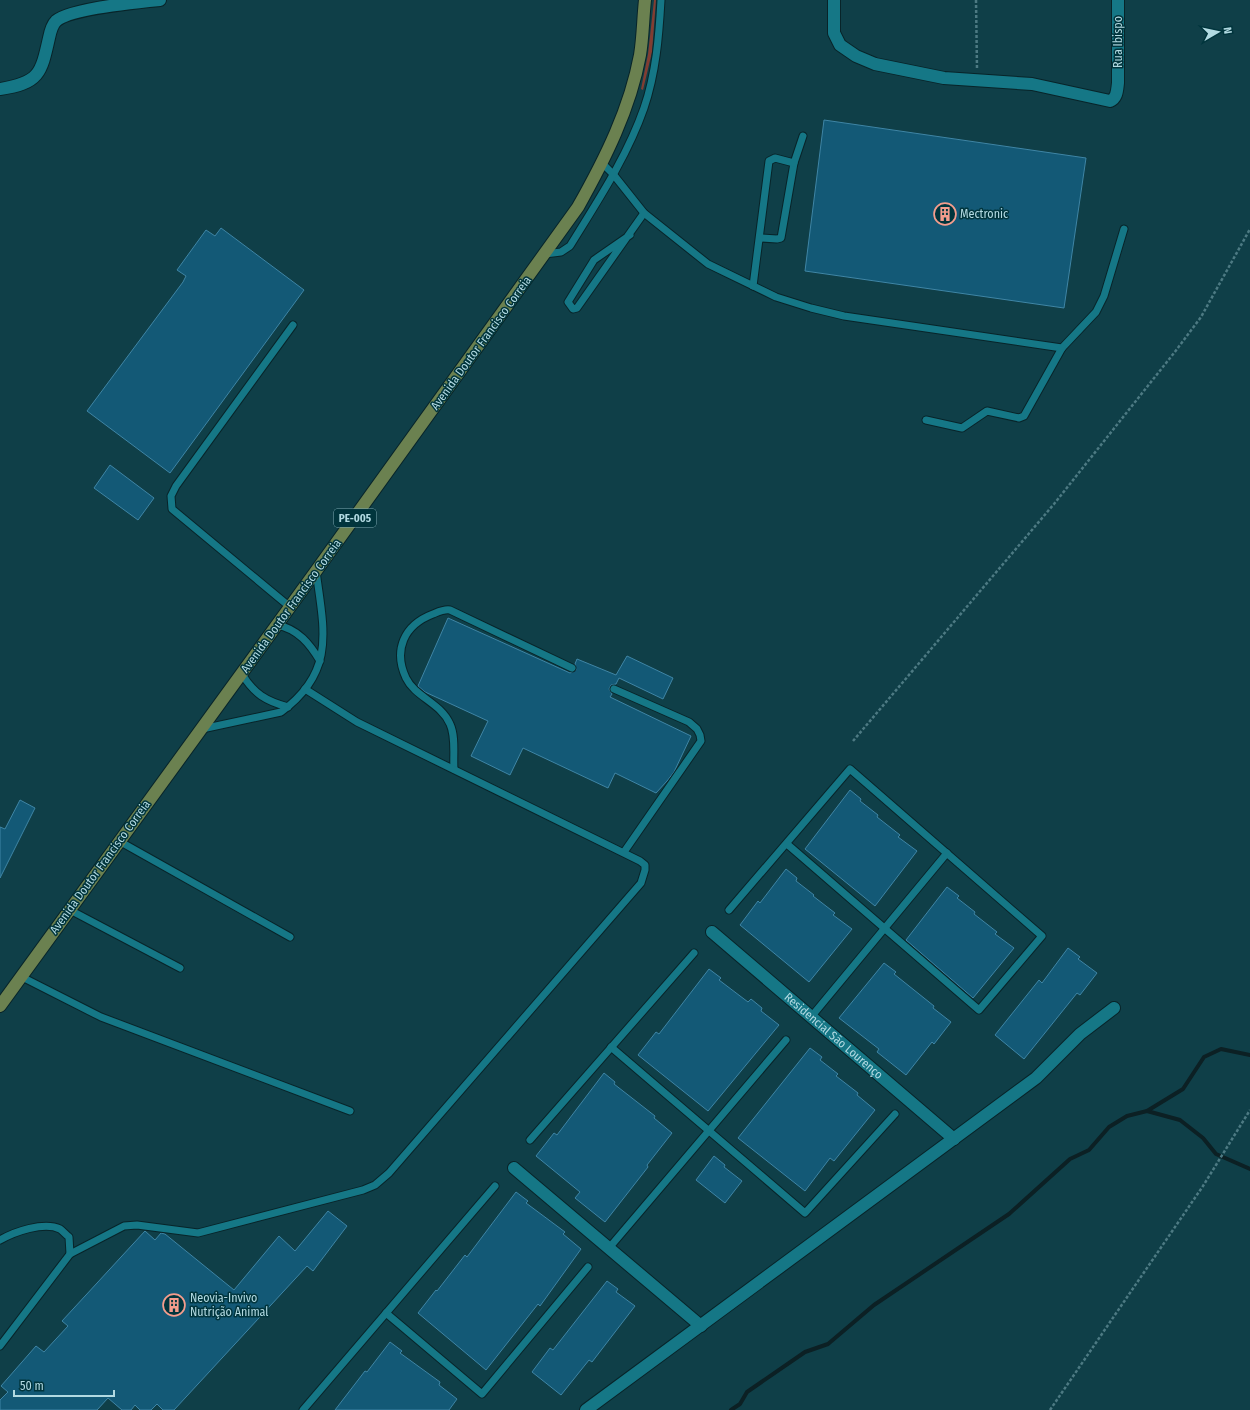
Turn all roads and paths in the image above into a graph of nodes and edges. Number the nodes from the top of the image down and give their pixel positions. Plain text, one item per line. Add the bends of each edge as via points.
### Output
1 (160, 0) edge
2 (645, 0) edge
3 (662, 0) edge
4 (834, 0) edge
5 (976, 0) edge
6 (1118, 0) edge
7 (977, 81) junction
8 (0, 89) edge
9 (803, 136) dead end
10 (794, 162) junction
11 (603, 164) junction
12 (613, 174) junction
13 (644, 213) junction
14 (1124, 229) dead end
15 (1250, 229) edge
16 (630, 235) junction
17 (760, 238) junction
18 (545, 254) junction
19 (753, 286) junction
20 (293, 325) dead end
21 (1062, 348) junction
22 (926, 420) dead end
23 (316, 571) junction
24 (290, 607) junction
25 (277, 625) junction
26 (320, 661) junction
27 (572, 668) dead end
28 (242, 674) junction
29 (305, 689) junction
30 (614, 689) dead end
31 (288, 707) junction
32 (202, 729) junction
33 (853, 741) dead end
34 (454, 769) junction
35 (119, 841) junction
36 (787, 844) junction
37 (624, 852) junction
38 (947, 853) junction
39 (70, 910) junction
40 (729, 910) dead end
41 (884, 928) junction
42 (712, 932) dead end
43 (290, 937) dead end
44 (694, 953) dead end
45 (180, 968) dead end
46 (22, 977) junction
47 (0, 1006) edge
48 (1114, 1008) dead end
49 (811, 1016) junction
50 (786, 1040) dead end
51 (611, 1047) junction
52 (1250, 1110) edge
53 (350, 1111) dead end
54 (896, 1114) dead end
55 (709, 1131) junction
56 (530, 1140) dead end
57 (954, 1140) junction
58 (514, 1168) dead end
59 (495, 1186) dead end
60 (0, 1240) edge
61 (609, 1248) junction
62 (70, 1254) junction
63 (588, 1267) dead end
64 (386, 1313) junction
65 (701, 1326) junction
66 (0, 1346) edge
67 (303, 1410) edge
68 (586, 1410) edge
69 (1050, 1410) edge

1 - 8 street via 68,14 54,22 42,69 36,77 15,87
2 - 11 main road, Avenida Doutor Francisco Correia / PE-005 via 640,54 635,74
3 - 12 lane via 659,42 652,80 636,128
4 - 7 street via 834,33 844,49 875,64 944,78
5 - 7 path
6 - 7 street, Rua Ibispo via 1118,83 1114,100 1110,102 1032,84
9 - 10 lane
10 - 17 lane via 781,238
10 - 17 lane via 775,158 769,161
11 - 12 lane
11 - 18 main road, Avenida Doutor Francisco Correia / PE-005 via 575,212
12 - 13 lane
12 - 18 lane via 570,246 561,252
13 - 16 lane
13 - 19 lane via 708,264
14 - 21 lane via 1104,296 1096,312
15 - 33 path via 1201,317 1174,353 1054,504
16 - 16 lane via 577,308 573,309 568,304 569,299 594,260
17 - 19 lane
18 - 23 main road, Avenida Doutor Francisco Correia / PE-005
19 - 21 lane via 776,297 844,316
20 - 24 lane via 176,486 170,502 172,509
21 - 22 lane via 1024,416 1019,418 987,411 962,428
23 - 24 main road, Avenida Doutor Francisco Correia / PE-005
23 - 26 lane via 324,643
24 - 25 main road, Avenida Doutor Francisco Correia / PE-005
25 - 26 lane via 285,626 300,635 311,646
25 - 28 main road, Avenida Doutor Francisco Correia / PE-005
26 - 29 lane
27 - 34 lane via 450,610 446,609 413,625 401,642 400,660 406,679 446,716 451,724
28 - 31 lane via 259,696
28 - 32 main road, Avenida Doutor Francisco Correia / PE-005
29 - 31 lane
29 - 34 lane via 357,722
30 - 37 lane via 689,722 700,735 701,742
31 - 32 lane via 281,712
32 - 35 main road, Avenida Doutor Francisco Correia / PE-005
34 - 37 lane
35 - 39 main road, Avenida Doutor Francisco Correia / PE-005
35 - 43 lane
36 - 38 lane via 850,769
36 - 40 lane
36 - 41 lane
37 - 62 lane via 645,865 638,887 389,1173 375,1185 198,1233 137,1225 124,1226
38 - 41 lane
38 - 41 lane via 1042,936 979,1010
39 - 45 lane
39 - 46 main road, Avenida Doutor Francisco Correia / PE-005
41 - 49 lane
42 - 49 street, Residencial São Lourenço
44 - 51 lane
46 - 47 main road, Avenida Doutor Francisco Correia / PE-005
46 - 53 lane via 101,1017
48 - 57 street via 1080,1034 1036,1078
49 - 57 street, Residencial São Lourenço
50 - 55 lane
51 - 55 lane
51 - 56 lane
52 - 69 path via 1217,1164
54 - 55 lane via 805,1213
55 - 61 lane
57 - 65 street
58 - 61 street
59 - 64 lane
60 - 62 lane via 35,1226 59,1228 69,1237
61 - 65 street
62 - 66 lane
63 - 64 lane via 482,1394
64 - 67 lane
65 - 68 street

